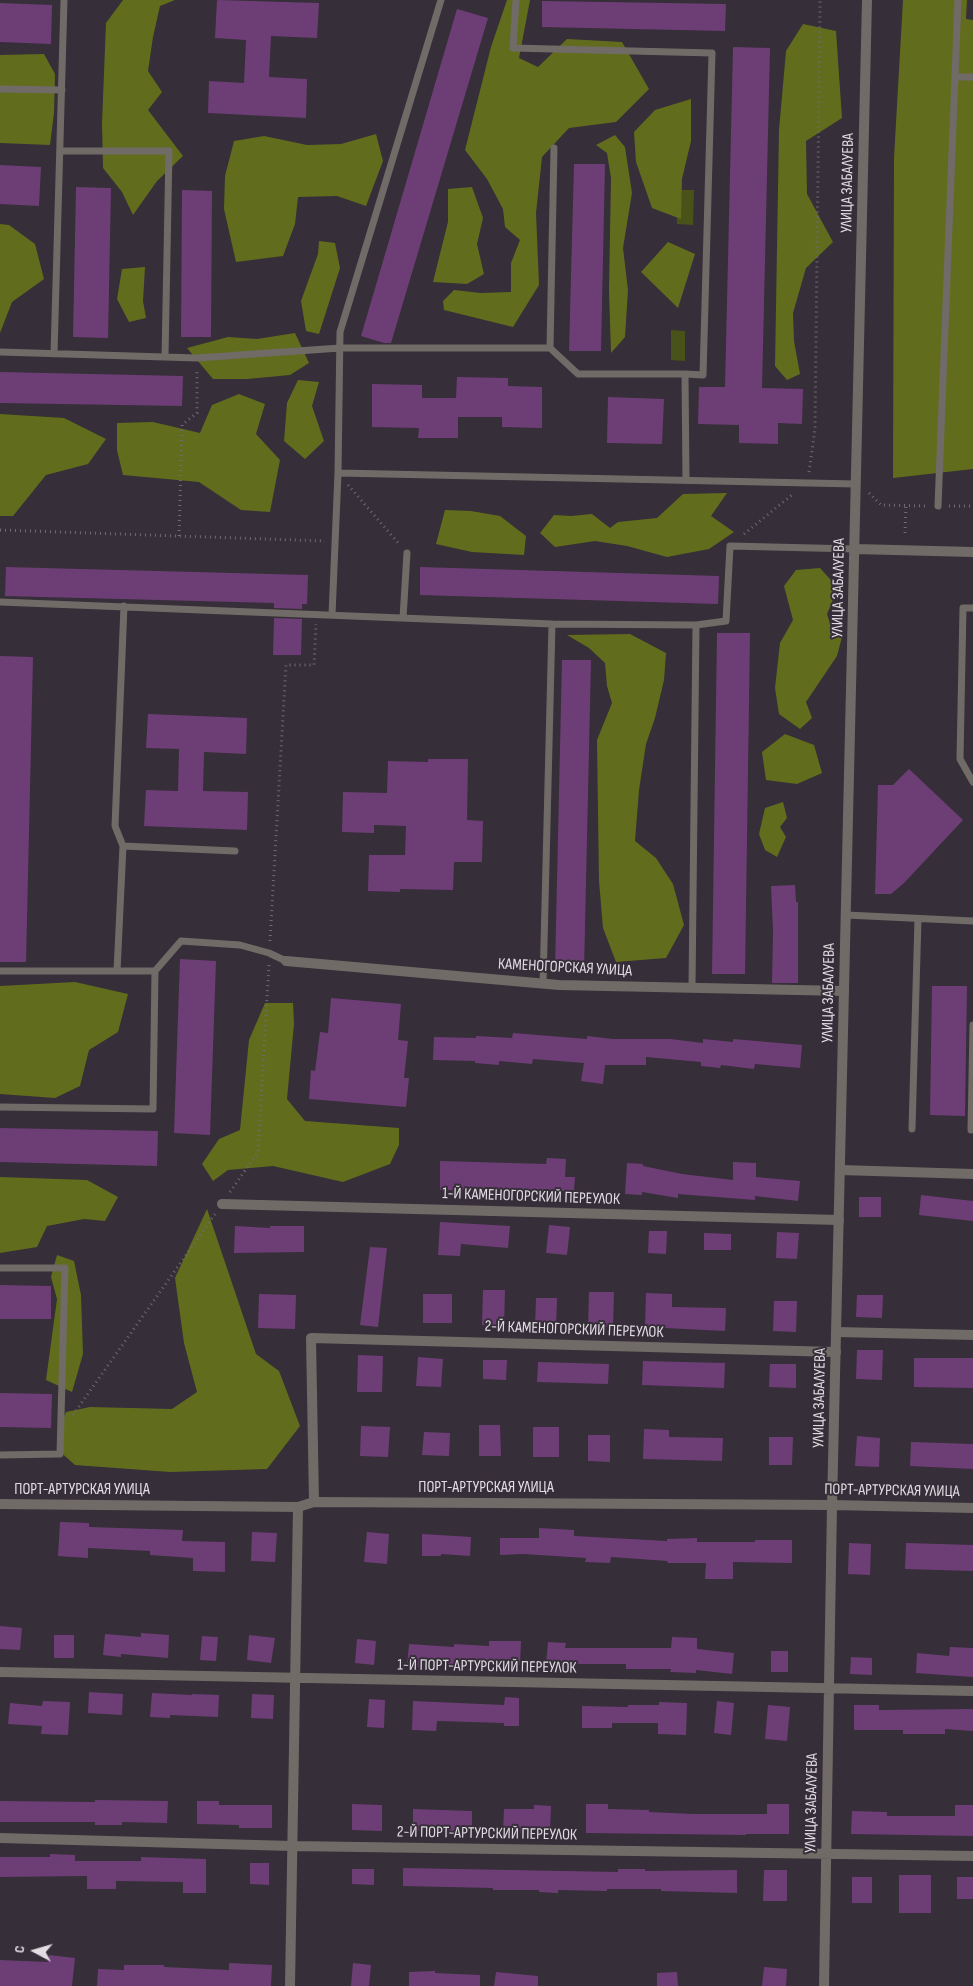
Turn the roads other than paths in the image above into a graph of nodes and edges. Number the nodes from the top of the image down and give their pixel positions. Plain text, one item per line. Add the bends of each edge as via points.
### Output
1 (64, 0) edge
2 (441, 0) edge
3 (516, 0) edge
4 (867, 0) edge
5 (958, 0) edge
6 (955, 77) junction
7 (973, 77) edge
8 (0, 89) edge
9 (62, 90) junction
10 (554, 148) dead end
11 (60, 151) junction
12 (340, 348) junction
13 (550, 348) junction
14 (0, 352) edge
15 (54, 354) junction
16 (165, 357) junction
17 (685, 374) junction
18 (338, 473) junction
19 (686, 480) junction
20 (856, 484) junction
21 (938, 506) dead end
22 (855, 549) junction
23 (973, 552) edge
24 (407, 553) road end
25 (0, 602) edge
26 (124, 606) junction
27 (973, 608) edge
28 (332, 615) junction
29 (404, 618) junction
30 (552, 624) junction
31 (696, 625) junction
32 (973, 782) edge
33 (123, 846) junction
34 (235, 851) dead end
35 (846, 915) junction
36 (918, 919) junction
37 (973, 921) edge
38 (286, 961) joint
39 (0, 971) edge
40 (117, 971) junction
41 (155, 971) junction
42 (543, 984) junction
43 (692, 988) junction
44 (844, 990) junction
45 (973, 1025) edge
46 (0, 1107) edge
47 (972, 1110) edge
48 (912, 1129) dead end
49 (971, 1130) dead end
50 (840, 1170) junction
51 (973, 1174) edge
52 (222, 1204) road end
53 (839, 1220) junction
54 (0, 1268) edge
55 (836, 1332) junction
56 (973, 1335) edge
57 (836, 1352) junction
58 (0, 1455) edge
59 (314, 1502) junction
60 (0, 1504) edge
61 (832, 1505) junction
62 (298, 1507) junction
63 (973, 1508) edge
64 (0, 1672) edge
65 (295, 1678) junction
66 (828, 1688) junction
67 (973, 1691) edge
68 (0, 1838) edge
69 (292, 1846) junction
70 (826, 1854) junction
71 (973, 1856) edge
72 (290, 1986) edge
73 (824, 1986) edge

1 - 9 lane
2 - 12 lane via 340,332
3 - 17 lane via 514,48 712,53 703,375
4 - 20 street, УЛИЦА ЗАБАЛУЕВА
5 - 6 lane
6 - 7 lane
6 - 21 lane
8 - 9 lane
9 - 11 lane
10 - 13 lane
11 - 15 lane
11 - 16 lane via 169,151
12 - 13 lane
12 - 16 lane via 197,358
12 - 18 lane
13 - 17 lane via 578,374
14 - 15 lane
15 - 16 lane
17 - 19 lane
18 - 19 lane
18 - 28 lane
19 - 20 lane
20 - 22 street, УЛИЦА ЗАБАЛУЕВА
22 - 23 street
22 - 31 lane via 730,546 726,621
22 - 35 street, УЛИЦА ЗАБАЛУЕВА
24 - 29 lane
25 - 26 lane
26 - 28 lane
26 - 33 lane via 115,826
27 - 32 lane via 963,608 960,759
28 - 29 lane
29 - 30 lane
30 - 31 lane
30 - 42 lane
31 - 43 lane
33 - 34 lane
33 - 40 lane
35 - 36 lane
35 - 44 street, УЛИЦА ЗАБАЛУЕВА
36 - 37 lane
36 - 48 lane
38 - 41 lane via 269,952 240,945 181,941
38 - 42 street, КАМЕНОГОРСКАЯ УЛИЦА
39 - 40 lane
40 - 41 lane
41 - 46 lane via 153,1109
42 - 43 street, КАМЕНОГОРСКАЯ УЛИЦА
43 - 44 street, КАМЕНОГОРСКАЯ УЛИЦА
44 - 50 street, УЛИЦА ЗАБАЛУЕВА
45 - 47 lane
47 - 49 lane
50 - 51 street
50 - 53 street, УЛИЦА ЗАБАЛУЕВА
52 - 53 street, 1-Й КАМЕНОГОРСКИЙ ПЕРЕУЛОК
53 - 55 street, УЛИЦА ЗАБАЛУЕВА
54 - 58 lane via 65,1268 60,1454
55 - 56 street
55 - 57 street, УЛИЦА ЗАБАЛУЕВА
57 - 59 street, 2-Й КАМЕНОГОРСКИЙ ПЕРЕУЛОК via 311,1338
57 - 61 street, УЛИЦА ЗАБАЛУЕВА
59 - 61 street, ПОРТ-АРТУРСКАЯ УЛИЦА
59 - 62 street, ПОРТ-АРТУРСКАЯ УЛИЦА
60 - 62 street, ПОРТ-АРТУРСКАЯ УЛИЦА
61 - 63 street, ПОРТ-АРТУРСКАЯ УЛИЦА
61 - 66 street, УЛИЦА ЗАБАЛУЕВА
62 - 65 street
64 - 65 street, 1-Й ПОРТ-АРТУРСКИЙ ПЕРЕУЛОК
65 - 66 street, 1-Й ПОРТ-АРТУРСКИЙ ПЕРЕУЛОК
65 - 69 street
66 - 67 street, 1-Й ПОРТ-АРТУРСКИЙ ПЕРЕУЛОК
66 - 70 street, УЛИЦА ЗАБАЛУЕВА
68 - 69 street, 2-Й ПОРТ-АРТУРСКИЙ ПЕРЕУЛОК
69 - 70 street, 2-Й ПОРТ-АРТУРСКИЙ ПЕРЕУЛОК
69 - 72 street
70 - 71 street, 2-Й ПОРТ-АРТУРСКИЙ ПЕРЕУЛОК
70 - 73 street, УЛИЦА ЗАБАЛУЕВА

